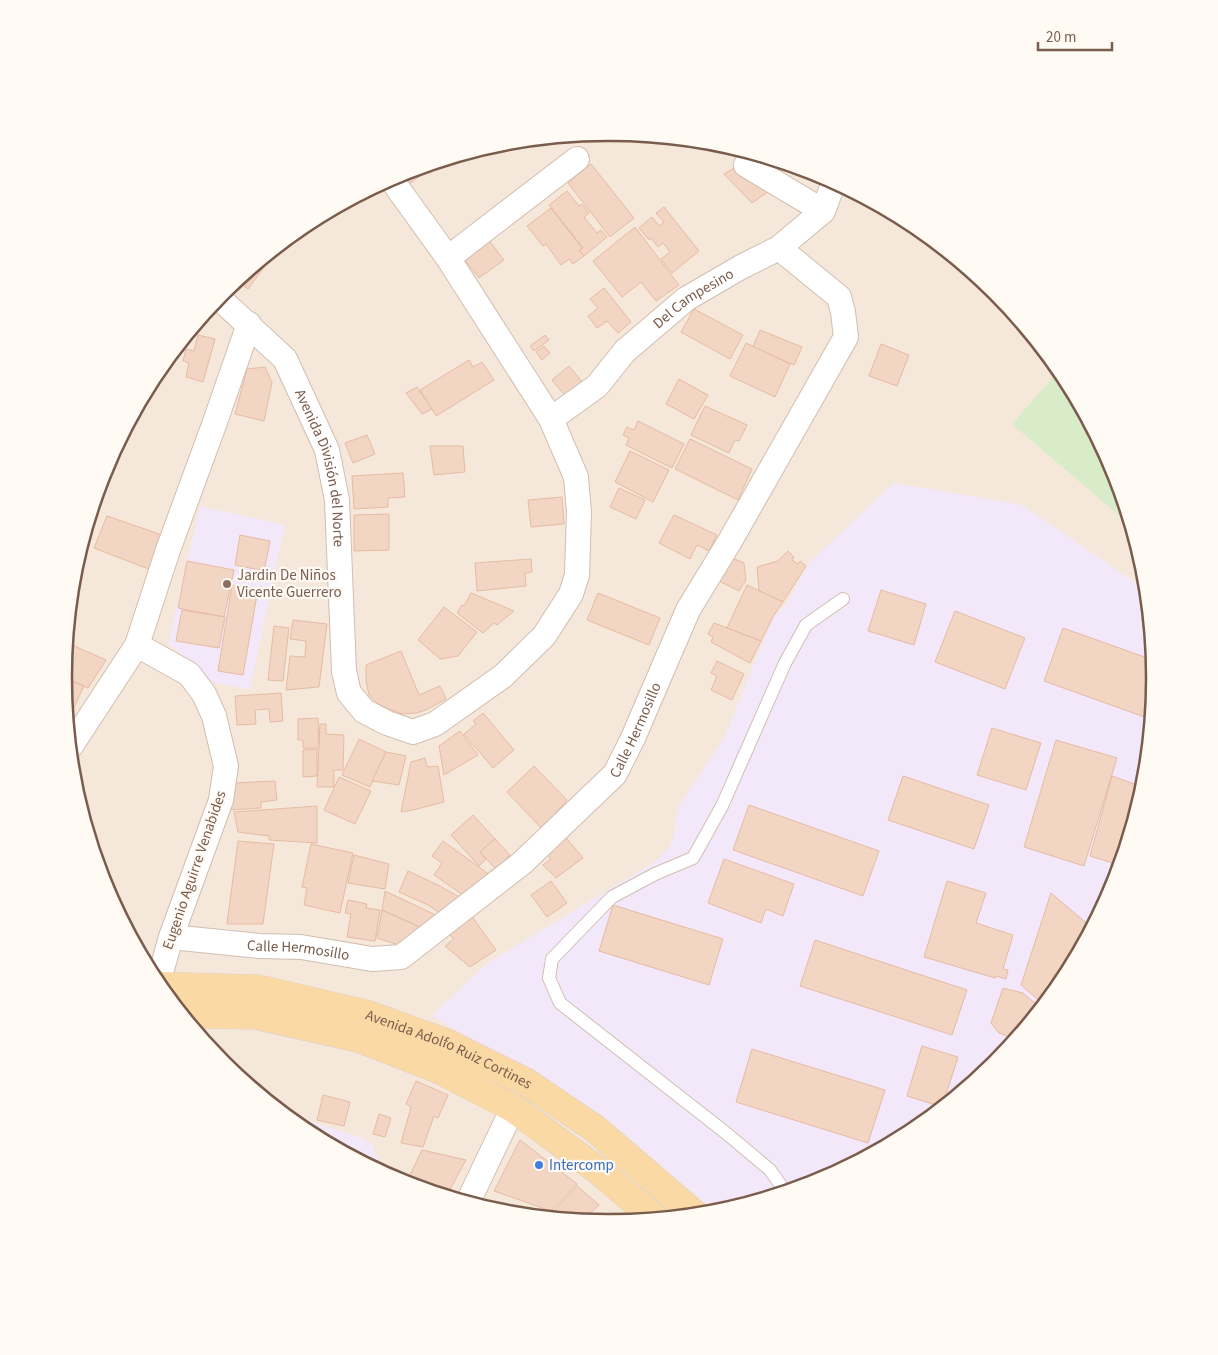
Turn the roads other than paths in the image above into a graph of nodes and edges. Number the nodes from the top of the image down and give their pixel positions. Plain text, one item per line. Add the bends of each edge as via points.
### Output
1 (577, 159) dead end
2 (746, 165) dead end
3 (396, 186) edge
4 (831, 190) edge
5 (823, 211) junction
6 (779, 248) junction
7 (448, 258) junction
8 (225, 304) edge
9 (249, 324) junction
10 (551, 419) junction
11 (843, 599) dead end
12 (137, 645) junction
13 (76, 737) edge
14 (171, 937) junction
15 (162, 974) edge
16 (170, 985) edge
17 (192, 1014) edge
18 (513, 1108) junction
19 (781, 1186) edge
20 (471, 1196) edge
21 (687, 1208) edge
22 (648, 1213) edge

1 - 7 street
2 - 5 street
3 - 7 street, Avenida División del Norte
4 - 5 street, Del Campesino
5 - 6 street, Del Campesino
6 - 10 street, Del Campesino via 686,300 625,351 597,386
6 - 14 street, Calle Hermosillo via 839,297 846,337 688,610 634,738 615,774 522,863 401,957 372,959 301,947
7 - 10 street, Avenida División del Norte
8 - 9 street, Avenida División del Norte
9 - 10 street, Avenida División del Norte via 285,359 327,450 337,500 344,671 350,693 364,711 413,732 435,724 503,676 544,636 571,594 577,575 579,512 576,477
9 - 12 street
11 - 19 lane via 806,625 785,663 722,806 693,858 612,897 552,958 549,978 560,1003 726,1133 770,1170
12 - 13 street
12 - 14 street, Eugenio Aguirre Venabides via 189,674 204,694 214,716 226,766 221,800
14 - 15 street, Eugenio Aguirre Venabides
16 - 21 main road, Avenida Adolfo Ruiz Cortines via 259,989 366,1014 449,1044 526,1082 594,1128
17 - 18 main road, Avenida Adolfo Ruiz Cortines via 256,1015 358,1038 440,1070
18 - 20 street
18 - 22 main road, Avenida Adolfo Ruiz Cortines via 599,1171

